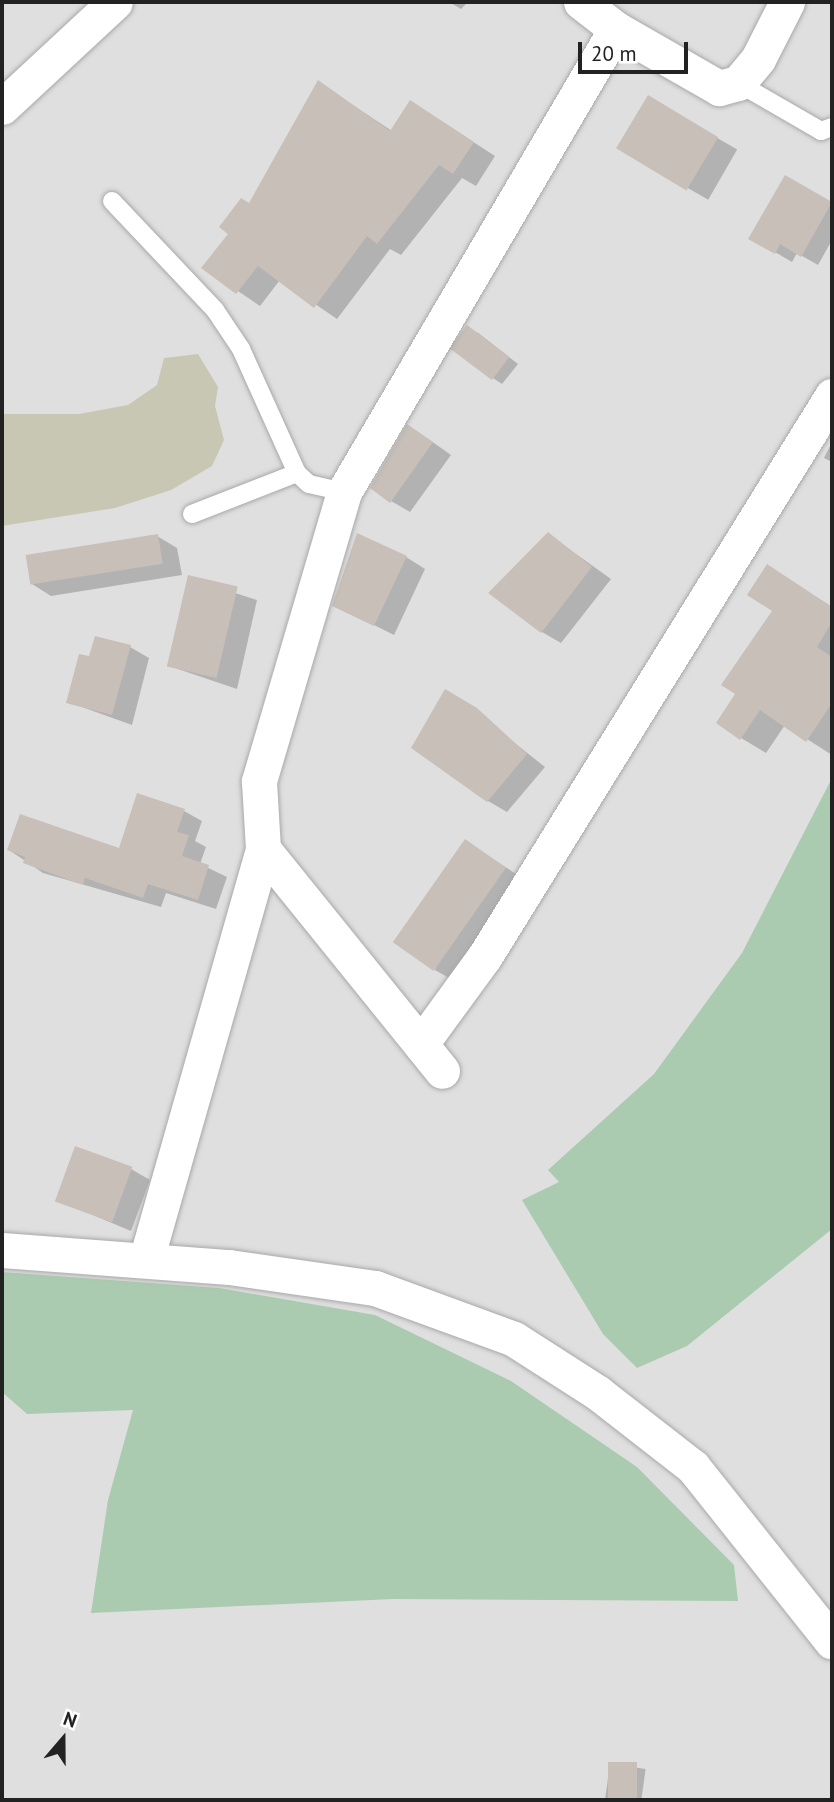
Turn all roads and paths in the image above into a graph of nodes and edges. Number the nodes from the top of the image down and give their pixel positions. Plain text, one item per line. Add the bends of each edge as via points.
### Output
1 (115, 2) edge
2 (581, 2) edge
3 (787, 2) edge
4 (616, 29) junction
5 (738, 83) junction
6 (2, 107) edge
7 (832, 127) edge
8 (112, 201) dead end
9 (832, 396) edge
10 (297, 473) junction
11 (344, 492) junction
12 (191, 514) dead end
13 (263, 849) junction
14 (423, 1041) junction
15 (442, 1071) dead end
16 (2, 1250) edge
17 (146, 1261) junction
18 (832, 1642) edge

1 - 6 street
2 - 4 street
3 - 5 street via 758,60
4 - 5 street via 719,88
4 - 11 street
5 - 7 lane via 821,131
8 - 10 lane via 215,310 241,349
9 - 14 street via 485,956
10 - 11 lane via 309,484
10 - 12 lane
11 - 13 street via 259,780
13 - 14 street
13 - 17 street
14 - 15 street
16 - 17 street
17 - 18 street via 375,1288 514,1339 598,1393 692,1466

